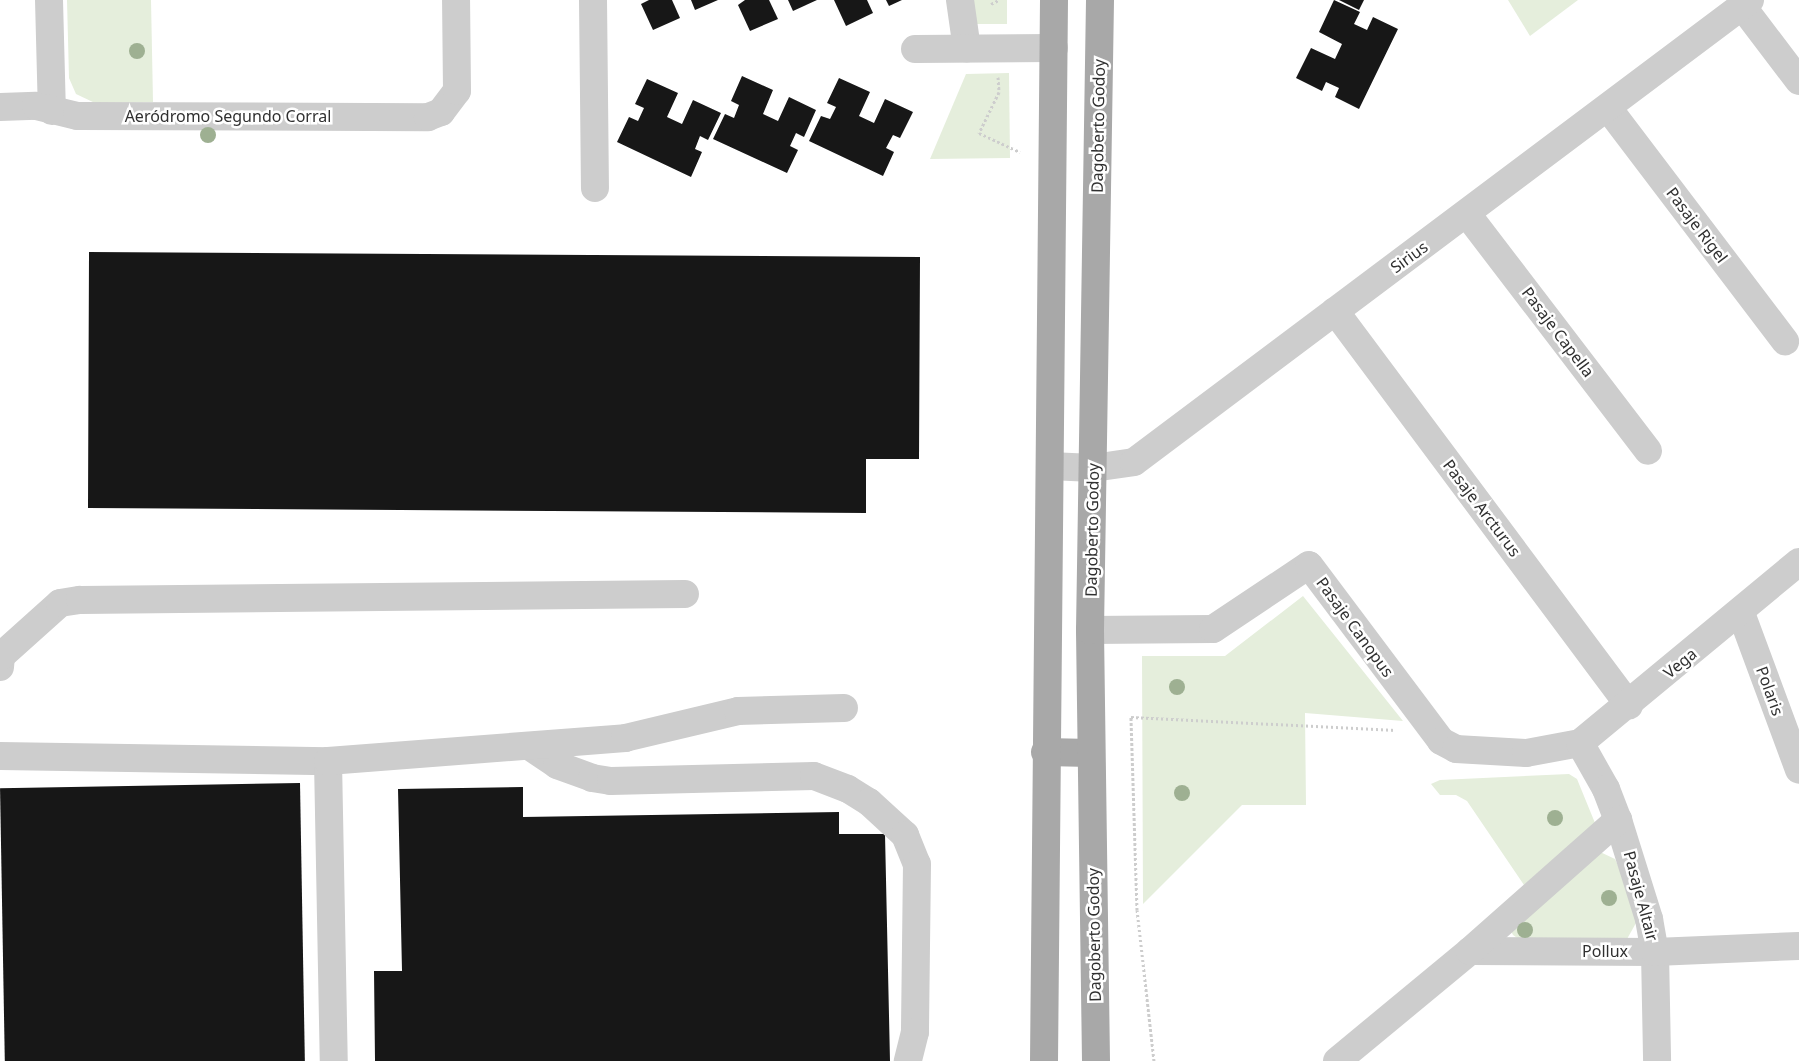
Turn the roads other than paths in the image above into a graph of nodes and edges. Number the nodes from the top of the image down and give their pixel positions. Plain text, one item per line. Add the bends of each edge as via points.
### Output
1 (49, 0) edge
2 (456, 0) edge
3 (593, 0) edge
4 (960, 0) edge
5 (1054, 0) edge
6 (1100, 0) edge
7 (1746, 3) edge
8 (1054, 48) junction
9 (915, 49) dead end
10 (967, 49) junction
11 (1799, 81) edge
12 (0, 107) edge
13 (1608, 108) junction
14 (52, 110) junction
15 (595, 188) dead end
16 (1467, 214) junction
17 (1336, 311) junction
18 (1785, 341) dead end
19 (1648, 451) dead end
20 (1050, 466) junction
21 (1092, 468) junction
22 (1799, 562) edge
23 (684, 594) dead end
24 (1741, 613) junction
25 (1090, 630) junction
26 (0, 656) edge
27 (0, 667) edge
28 (1628, 705) junction
29 (844, 708) dead end
30 (1580, 742) junction
31 (529, 746) junction
32 (1553, 750) joint
33 (1045, 752) junction
34 (1091, 753) junction
35 (0, 756) edge
36 (328, 761) junction
37 (1799, 770) edge
38 (1618, 820) junction
39 (1799, 946) edge
40 (1470, 951) junction
41 (1655, 952) junction
42 (334, 1061) edge
43 (908, 1061) edge
44 (1044, 1061) edge
45 (1096, 1061) edge
46 (1337, 1061) edge
47 (1657, 1061) edge

1 - 14 street
2 - 14 street, Aeródromo Segundo Corral via 458,82 452,101 428,117 77,116
3 - 15 street
4 - 10 street
5 - 8 main road
6 - 21 main road, Dagoberto Godoy
7 - 11 street
7 - 13 street, Sirius
8 - 10 street
8 - 20 main road
9 - 10 street
12 - 14 street, Aeródromo Segundo Corral via 33,106
13 - 16 street, Sirius
13 - 18 street, Pasaje Rigel
16 - 17 street, Sirius
16 - 19 street, Pasaje Capella
17 - 21 street, Sirius via 1134,462
17 - 28 street, Pasaje Arcturus
20 - 21 street, Sirius
20 - 33 main road
21 - 25 main road, Dagoberto Godoy
22 - 24 street, Vega
23 - 26 street via 80,600 60,603
24 - 28 street, Vega
24 - 37 street, Polaris
25 - 32 street, Pasaje Canopus via 1213,629 1309,565 1441,741 1456,750 1501,753
25 - 34 main road, Dagoberto Godoy
26 - 27 street
28 - 30 street, Vega
29 - 31 street via 738,711 703,717 645,736
30 - 32 street, Vega
30 - 38 street, Pasaje Altair via 1606,789
31 - 36 street
31 - 43 street via 557,765 592,778 611,781 814,776 848,789 869,802 906,835 917,864 915,1032
33 - 34 main road
33 - 44 main road
34 - 45 main road, Dagoberto Godoy
35 - 36 street
36 - 42 street
38 - 40 street
38 - 41 street, Pasaje Altair via 1641,886
39 - 41 street, Pollux
40 - 41 street, Pollux
40 - 46 street
41 - 47 street, Pasaje Altair

